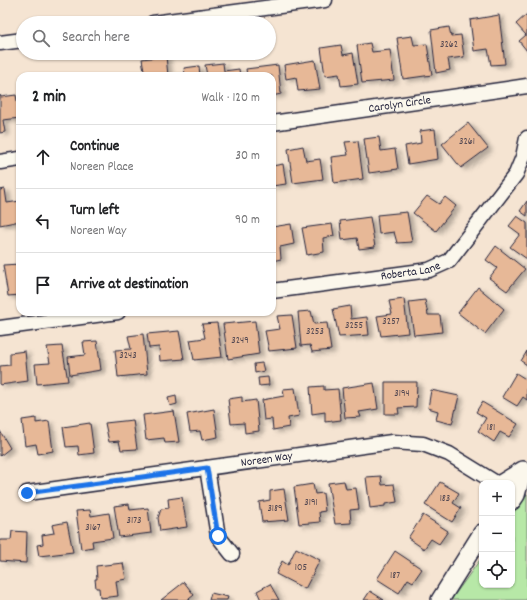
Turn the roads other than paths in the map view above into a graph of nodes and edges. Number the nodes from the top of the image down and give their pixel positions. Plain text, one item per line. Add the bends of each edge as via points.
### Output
1 (325, 0) edge
2 (276, 3) edge
3 (195, 16) edge
4 (16, 41) edge
5 (0, 43) edge
6 (527, 86) edge
7 (276, 122) edge
8 (527, 138) edge
9 (16, 160) edge
10 (0, 162) edge
11 (276, 290) edge
12 (88, 316) edge
13 (0, 328) edge
14 (525, 466) edge
15 (207, 468) junction
16 (491, 480) edge
17 (506, 480) edge
18 (27, 493) dead end
19 (515, 496) edge
20 (479, 538) edge
21 (232, 554) dead end
22 (440, 600) edge

1 - 2 street
2 - 3 street
4 - 5 street
6 - 7 street, Carolyn Circle
8 - 11 street, Roberta Lane via 516,174 449,261 430,270
9 - 10 street
12 - 13 street
14 - 17 main road
14 - 19 main road
15 - 16 street, Noreen Way via 392,442 423,444 449,454
15 - 18 street, Noreen Way
15 - 21 street via 218,536
20 - 22 main road

